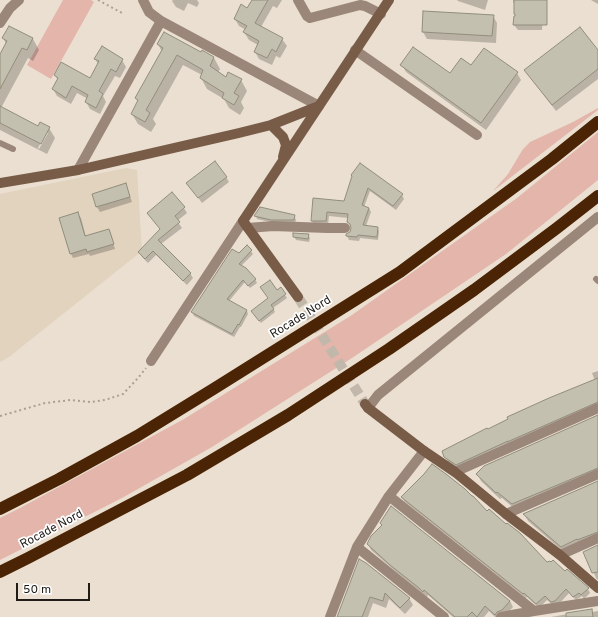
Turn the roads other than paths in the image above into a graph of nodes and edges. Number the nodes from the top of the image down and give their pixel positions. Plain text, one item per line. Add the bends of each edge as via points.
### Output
1 (19, 0) edge
2 (143, 0) edge
3 (298, 0) edge
4 (389, 0) edge
5 (381, 14) junction
6 (161, 21) junction
7 (0, 23) edge
8 (355, 50) junction
9 (319, 106) junction
10 (598, 122) edge
11 (271, 125) junction
12 (477, 135) dead end
13 (0, 143) edge
14 (13, 149) dead end
15 (283, 160) junction
16 (78, 170) junction
17 (0, 183) edge
18 (598, 196) edge
19 (598, 217) edge
20 (246, 224) junction
21 (345, 228) dead end
22 (298, 297) tunnel mouth
23 (151, 361) road end
24 (598, 408) edge
25 (424, 451) junction
26 (455, 472) junction
27 (598, 474) edge
28 (389, 496) junction
29 (0, 509) edge
30 (506, 514) junction
31 (598, 538) edge
32 (357, 547) junction
33 (560, 555) junction
34 (0, 572) edge
35 (598, 588) edge
36 (598, 601) edge
37 (534, 611) junction
38 (330, 617) edge
39 (444, 617) edge
40 (501, 617) edge

1 - 7 street
2 - 6 street via 149,12
3 - 5 street via 310,18 360,5
4 - 5 street
5 - 8 street
6 - 9 street
6 - 16 street
8 - 9 street
8 - 12 street
9 - 11 street
9 - 15 street
10 - 29 highway, Rocade Nord via 400,272 137,436
11 - 15 street via 286,145
11 - 16 street
13 - 14 lane
15 - 20 street
16 - 17 street
18 - 34 highway, Rocade Nord via 474,290 288,415 187,475
19 - 25 street via 366,406
20 - 21 street
20 - 22 street
20 - 23 street
24 - 26 street
25 - 26 street
25 - 28 street
26 - 30 street
27 - 30 street
28 - 32 street
28 - 37 street
30 - 33 street
31 - 33 street
32 - 38 street
32 - 39 street
33 - 35 street
36 - 37 street
37 - 40 street

